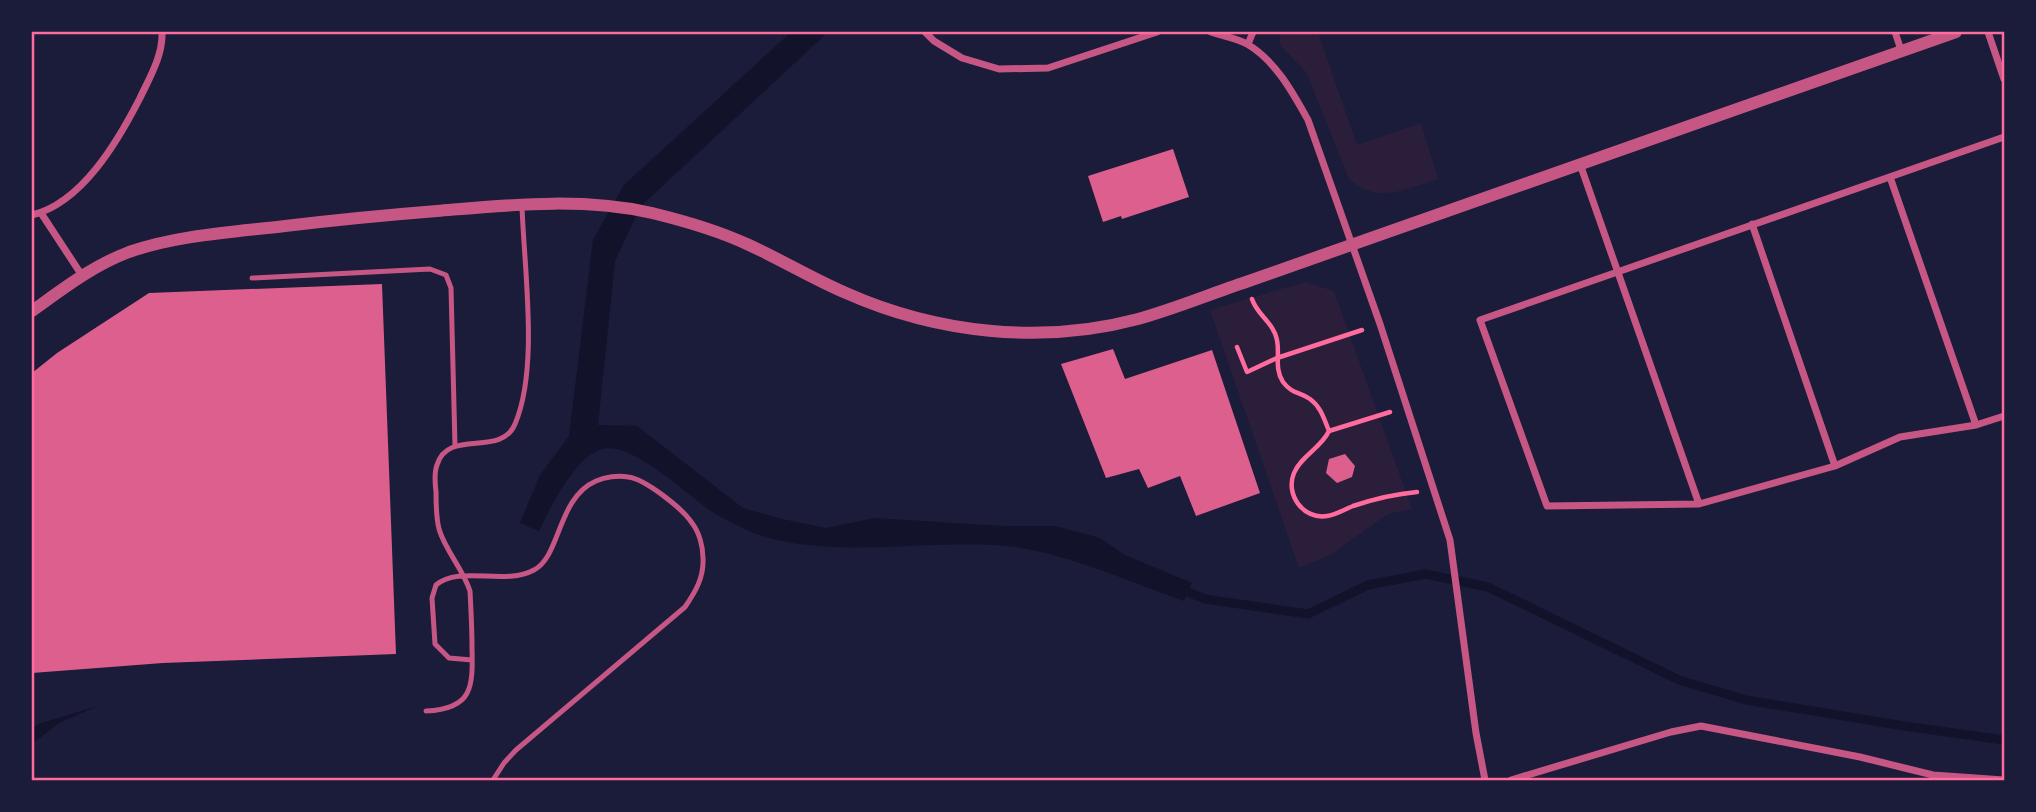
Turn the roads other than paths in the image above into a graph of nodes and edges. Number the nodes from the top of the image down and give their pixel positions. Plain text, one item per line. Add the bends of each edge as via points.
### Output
1 (162, 32) edge
2 (925, 32) edge
3 (1157, 32) edge
4 (1211, 32) edge
5 (1253, 32) edge
6 (1895, 32) edge
7 (1956, 32) edge
8 (1988, 32) edge
9 (1248, 44) junction
10 (1901, 50) junction
11 (2004, 79) edge
12 (2004, 137) edge
13 (1580, 164) junction
14 (1890, 177) junction
15 (522, 203) junction
16 (41, 213) junction
17 (32, 215) edge
18 (1752, 224) junction
19 (1352, 244) junction
20 (1618, 272) junction
21 (81, 274) junction
22 (252, 278) dead end
23 (32, 312) edge
24 (2004, 416) edge
25 (1976, 425) junction
26 (455, 446) junction
27 (1835, 466) junction
28 (1699, 504) junction
29 (465, 576) junction
30 (472, 660) junction
31 (426, 711) dead end
32 (493, 780) edge
33 (1485, 780) edge
34 (1511, 780) edge
35 (2004, 780) edge

1 - 16 street via 163,44 153,73 121,134 74,191
2 - 3 street via 961,58 999,69 1048,68
4 - 9 street
5 - 9 street
6 - 10 street
7 - 10 street
8 - 11 street
9 - 19 street via 1293,92 1308,120
10 - 13 street
12 - 14 street
13 - 19 street
13 - 20 street
14 - 18 street
14 - 25 street
15 - 19 street via 590,204 650,212 746,243 898,314 1015,333 1079,330 1137,319
15 - 21 street via 216,234 132,251
15 - 26 lane via 528,362 521,409 513,430 497,441
16 - 17 street
16 - 21 street
18 - 20 street
18 - 27 street
19 - 33 street via 1435,489 1454,562
20 - 28 street
20 - 28 street via 1480,320 1547,506
21 - 23 street
22 - 26 lane via 430,269 446,275 452,288
24 - 25 street
25 - 27 street via 1900,437
26 - 29 lane via 443,452 436,468 437,519 439,532
27 - 28 street
29 - 30 lane via 470,591
29 - 30 lane via 449,577 436,585 433,638 449,658
29 - 32 lane via 504,577 536,569 546,558 570,503 594,482 616,477 642,482 685,515 699,534 703,557 699,586 685,607 516,750
30 - 31 lane via 471,686 462,700 452,708
34 - 35 street via 1700,726 1933,775

